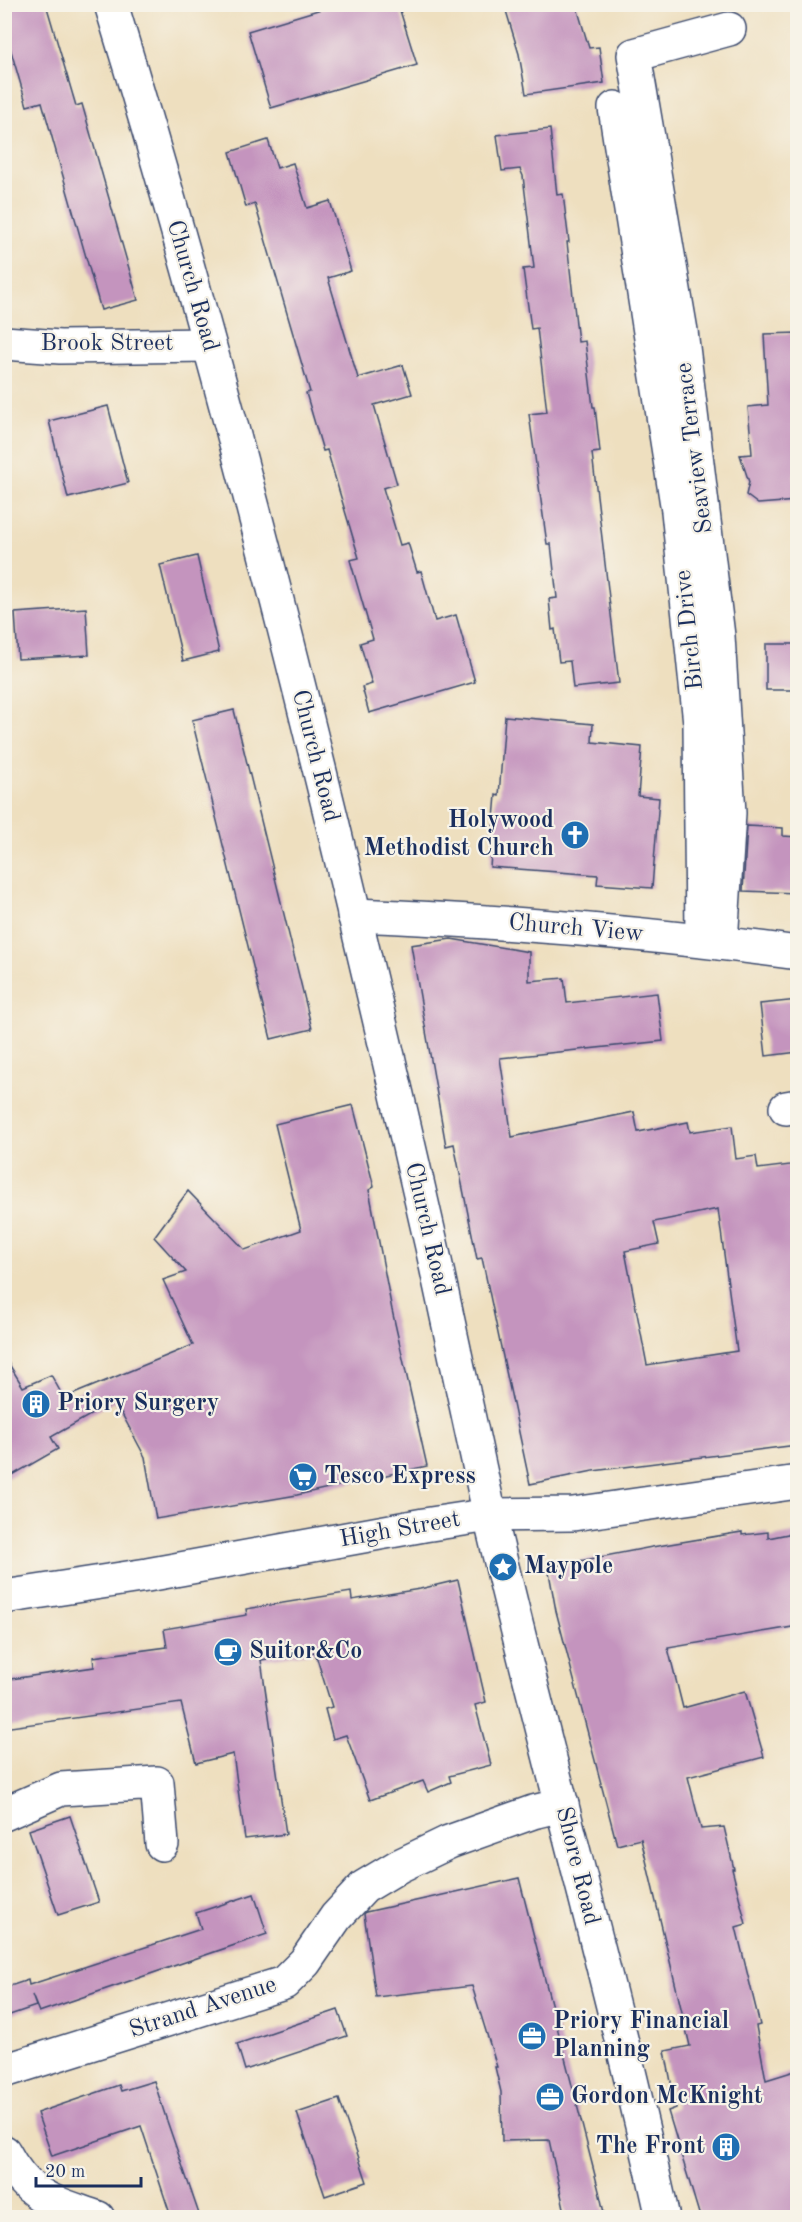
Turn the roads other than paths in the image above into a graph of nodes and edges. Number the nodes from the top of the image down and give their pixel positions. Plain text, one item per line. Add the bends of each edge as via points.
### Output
1 (111, 4) edge
2 (729, 29) dead end
3 (615, 108) dead end
4 (4, 343) edge
5 (209, 345) junction
6 (354, 915) junction
7 (712, 942) junction
8 (798, 953) edge
9 (798, 1482) edge
10 (490, 1515) junction
11 (4, 1597) edge
12 (562, 1805) junction
13 (4, 1814) edge
14 (162, 1844) dead end
15 (4, 2071) edge
16 (4, 2152) edge
17 (98, 2217) edge
18 (663, 2217) edge

1 - 5 street, Church Road
2 - 7 street, Seaview Terrace via 634,55 681,331 718,636 729,813
3 - 7 street, Birch Drive via 678,511 700,723
4 - 5 street, Brook Street via 60,347
5 - 6 street, Church Road
6 - 7 street, Church View via 457,919
6 - 10 street, Church Road
7 - 8 street, Church View
9 - 10 street, High Street via 573,1514
10 - 11 street, High Street
10 - 12 street, Shore Road
12 - 15 street, Strand Avenue via 449,1842 364,1887 284,1983
12 - 18 street, Shore Road
13 - 14 street via 61,1789 157,1783
16 - 17 street via 20,2176 42,2197

